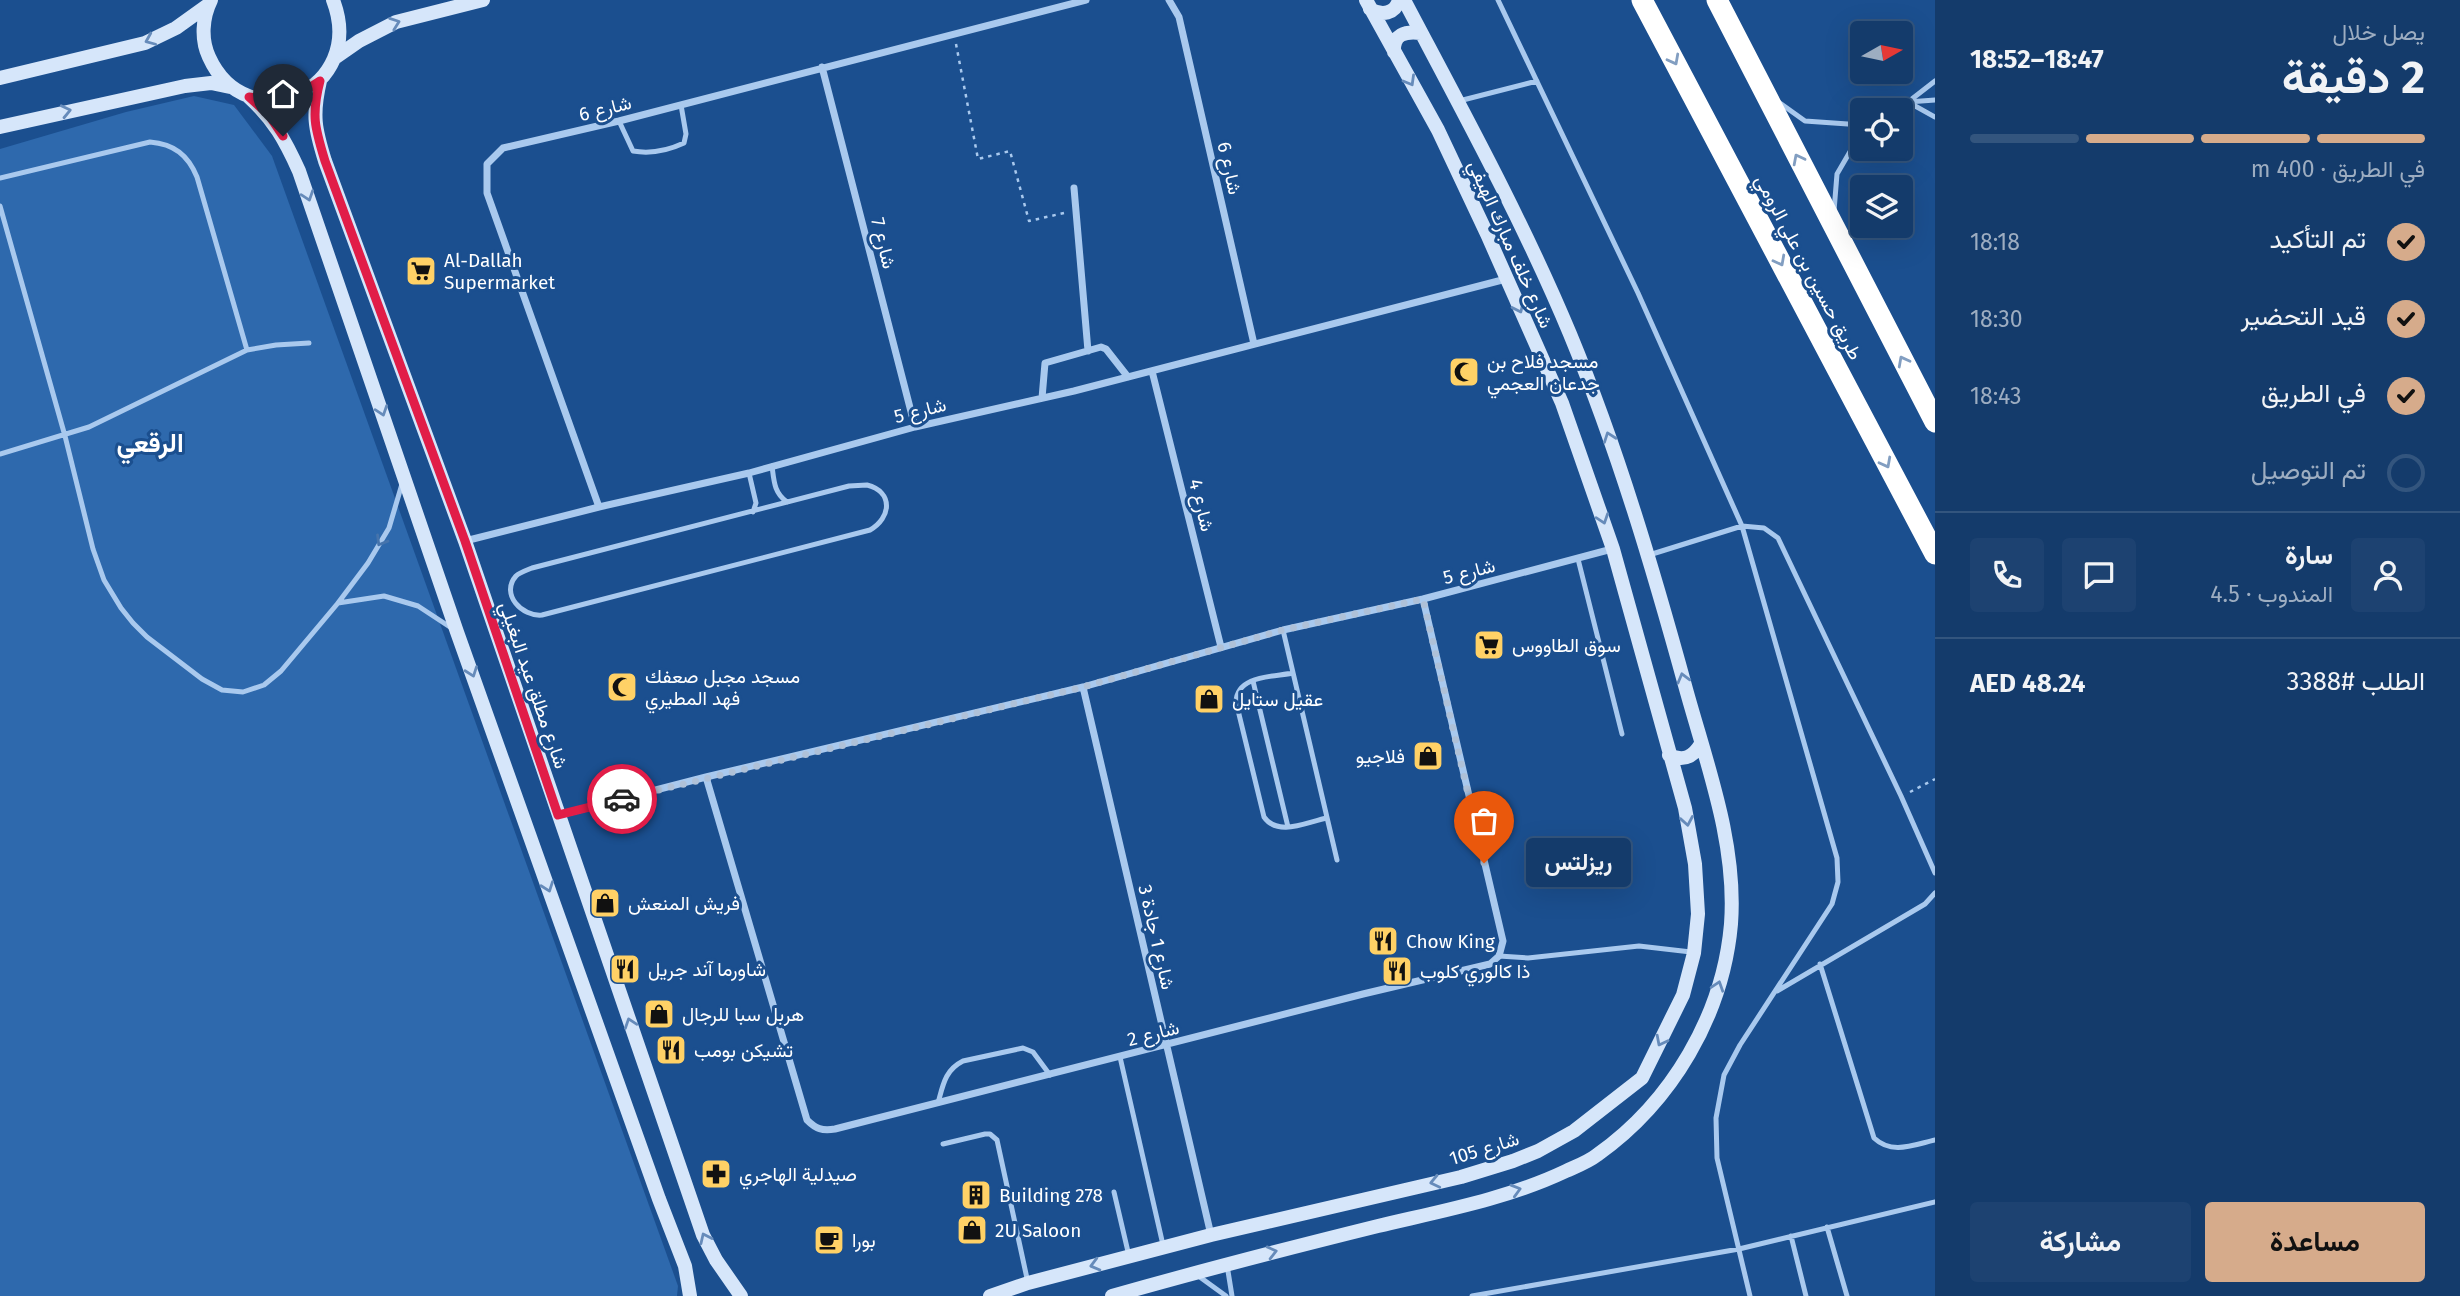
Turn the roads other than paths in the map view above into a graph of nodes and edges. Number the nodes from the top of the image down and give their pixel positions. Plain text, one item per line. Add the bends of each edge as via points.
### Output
1 (333, 0) edge
2 (432, 0) edge
3 (483, 0) edge
4 (1086, 0) edge
5 (1169, 0) edge
6 (1401, 0) edge
7 (1498, 0) edge
8 (1642, 0) edge
9 (1717, 0) edge
10 (209, 3) edge
11 (1368, 5) edge
12 (457, 6) junction
13 (1421, 33) junction
14 (1394, 52) junction
15 (336, 57) junction
16 (822, 67) junction
17 (0, 78) edge
18 (320, 81) junction
19 (1537, 81) junction
20 (1935, 81) edge
21 (230, 87) junction
22 (1764, 92) junction
23 (249, 97) junction
24 (1913, 98) edge
25 (1935, 100) edge
26 (1459, 102) junction
27 (1913, 102) edge
28 (681, 104) junction
29 (1913, 105) edge
30 (1935, 117) edge
31 (619, 121) junction
32 (1850, 124) edge
33 (0, 127) edge
34 (1850, 152) edge
35 (0, 178) edge
36 (1074, 188) dead end
37 (0, 206) edge
38 (1833, 228) junction
39 (1506, 279) junction
40 (309, 344) dead end
41 (1254, 344) junction
42 (247, 350) junction
43 (1088, 351) junction
44 (1152, 371) junction
45 (1128, 377) junction
46 (1042, 398) junction
47 (1935, 422) edge
48 (915, 427) junction
49 (65, 436) junction
50 (0, 454) edge
51 (772, 466) junction
52 (749, 472) junction
53 (404, 478) junction
54 (788, 502) junction
55 (599, 507) junction
56 (753, 512) junction
57 (1742, 526) junction
58 (465, 541) junction
59 (1613, 549) junction
60 (1649, 555) junction
61 (1935, 555) edge
62 (1578, 559) junction
63 (1423, 599) junction
64 (338, 603) junction
65 (1283, 630) junction
66 (457, 632) junction
67 (1221, 647) junction
68 (1293, 673) junction
69 (1253, 681) junction
70 (1083, 687) junction
71 (1622, 734) dead end
72 (1701, 744) junction
73 (1669, 755) junction
74 (706, 777) junction
75 (558, 815) junction
76 (1327, 818) junction
77 (1288, 827) junction
78 (1337, 860) dead end
79 (1935, 873) edge
80 (1935, 894) edge
81 (1694, 953) junction
82 (1499, 956) junction
83 (1820, 964) junction
84 (1774, 993) junction
85 (1166, 1046) junction
86 (1120, 1057) junction
87 (1050, 1075) junction
88 (938, 1103) junction
89 (1935, 1140) edge
90 (943, 1144) dead end
91 (1461, 1177) junction
92 (1114, 1192) dead end
93 (1935, 1202) edge
94 (1467, 1205) junction
95 (1827, 1227) junction
96 (1211, 1235) junction
97 (1791, 1236) junction
98 (1164, 1247) junction
99 (1739, 1249) junction
100 (1129, 1256) junction
101 (1226, 1263) junction
102 (1194, 1273) junction
103 (1028, 1283) junction
104 (690, 1296) edge
105 (741, 1296) edge
106 (990, 1296) edge
107 (1112, 1296) edge
108 (1226, 1296) edge
109 (1232, 1296) edge
110 (1472, 1296) edge
111 (1750, 1296) edge
112 (1806, 1296) edge
113 (1847, 1296) edge

1 - 15 street via 340,38
2 - 12 street
3 - 12 street
4 - 16 street, شارع 6
5 - 41 street, شارع 6 via 1179,17
6 - 11 street via 1385,13
6 - 13 street, شارع خلف مبارك الهيفي
7 - 19 lane
8 -> 61 highway, طريق حسين بن علي الرومي
9 - 22 highway, طريق حسين بن علي الرومي
10 -> 17 street via 176,28 145,43
10 - 21 street via 203,27 205,50
11 - 14 street, شارع خلف مبارك الهيفي
15 -> 12 street via 396,22
13 - 14 street via 1404,32 1397,37
13 - 26 street, شارع خلف مبارك الهيفي
14 -> 39 street, شارع خلف مبارك الهيفي via 1438,130
15 - 18 street
16 - 28 street, شارع 6
16 - 48 street, شارع 7
18 - 23 street via 287,99
18 - 58 street, شارع مطلق عيد البغيلي via 314,127
19 - 26 lane
19 - 57 lane
20 - 24 lane
21 - 23 street
33 -> 21 street via 185,86 211,83
22 - 32 lane via 1805,121
38 -> 22 highway, طريق حسين بن علي الرومي
23 -> 53 street via 269,115 299,171
25 - 27 lane
60 -> 26 street, شارع خلف مبارك الهيفي via 1571,336
28 - 31 street, شارع 6
28 - 31 lane via 686,134 684,143 676,146 633,151
29 - 30 lane
31 - 55 street, شارع 6 via 503,148 487,164 487,193
34 - 38 lane via 1837,174
35 - 42 lane via 150,142 174,148 197,177
36 - 43 street
37 - 49 lane
47 -> 38 highway, طريق حسين بن علي الرومي
39 - 41 street, شارع 5
39 -> 59 street, شارع خلف مبارك الهيفي via 1562,403
40 - 42 lane
41 - 44 street, شارع 5
42 - 49 lane
43 - 45 street via 1107,349
43 - 46 street via 1045,363
44 - 45 street, شارع 5
44 - 67 street, شارع 4
45 - 46 street, شارع 5
46 - 48 street, شارع 5
48 - 51 street, شارع 5
49 - 50 lane
49 - 64 lane via 93,549 112,594 147,637 202,680 222,690 243,692 264,685
51 - 52 street, شارع 5
51 - 54 lane via 775,488
52 - 55 street, شارع 5
52 - 56 lane via 756,503
53 -> 64 lane via 389,528
53 - 66 street
54 - 56 lane
54 - 56 lane via 867,485 885,497 887,512 882,523 870,530 542,615 522,612 514,601 511,587 516,576 532,568
55 - 58 street, شارع 5
57 - 60 lane
57 - 79 lane via 1764,528 1778,538
57 - 84 lane via 1837,858 1838,882 1832,904
58 - 75 street, شارع مطلق عيد البغيلي
59 - 62 street, شارع 5
59 - 73 street, شارع خلف مبارك الهيفي
72 -> 60 street, شارع خلف مبارك الهيفي
62 - 63 street, شارع 5
62 - 71 lane
63 - 65 street, شارع 5
63 - 82 street via 1503,942
64 - 66 lane via 384,596 418,606
65 - 67 street, شارع 5
65 - 68 lane
66 -> 104 street via 685,1266
67 - 70 street, شارع 5
68 - 69 lane
68 - 76 lane
69 - 77 lane
69 - 77 lane via 1242,686 1236,702 1264,817 1274,827
70 - 74 street, شارع 5
70 - 85 street, شارع 1 جادة 3
72 - 73 street via 1688,758
94 -> 72 street via 1539,1184 1593,1159 1634,1127 1675,1079 1705,1022 1727,954 1731,906 1723,825
73 -> 81 street, شارع 105 via 1695,864 1698,914
74 - 75 street, شارع 5
74 - 88 street, شارع 2 via 807,1120 824,1131
105 -> 75 street, شارع مطلق عيد البغيلي via 703,1235
76 - 77 lane
76 - 78 lane
80 - 83 lane
81 - 82 lane via 1639,946 1528,958
81 -> 91 street, شارع 105 via 1683,995 1642,1077 1574,1131 1538,1151
82 - 85 street, شارع 2 via 1490,964
83 - 84 lane
83 - 89 lane via 1874,1138 1892,1149
84 - 99 lane via 1724,1075 1716,1118 1717,1158
85 - 86 street, شارع 2
85 - 96 street, شارع 1 جادة 3
86 - 87 street, شارع 2
86 - 98 lane
87 - 88 street, شارع 2
87 - 88 lane via 1033,1052 1023,1048 963,1061 946,1074
90 - 103 lane via 985,1134 997,1140
91 - 94 street via 1469,1186
91 -> 96 street, شارع 105
92 - 100 lane
93 - 95 lane
101 -> 94 street
95 - 97 lane
95 - 113 lane
96 - 98 street, شارع 105
97 - 99 lane
97 - 112 lane
98 - 100 street, شارع 105
99 - 110 lane
99 - 111 lane
100 -> 103 street, شارع 105
101 - 102 street
101 - 109 lane
102 - 107 street
102 - 108 lane
103 - 106 street, شارع 105

